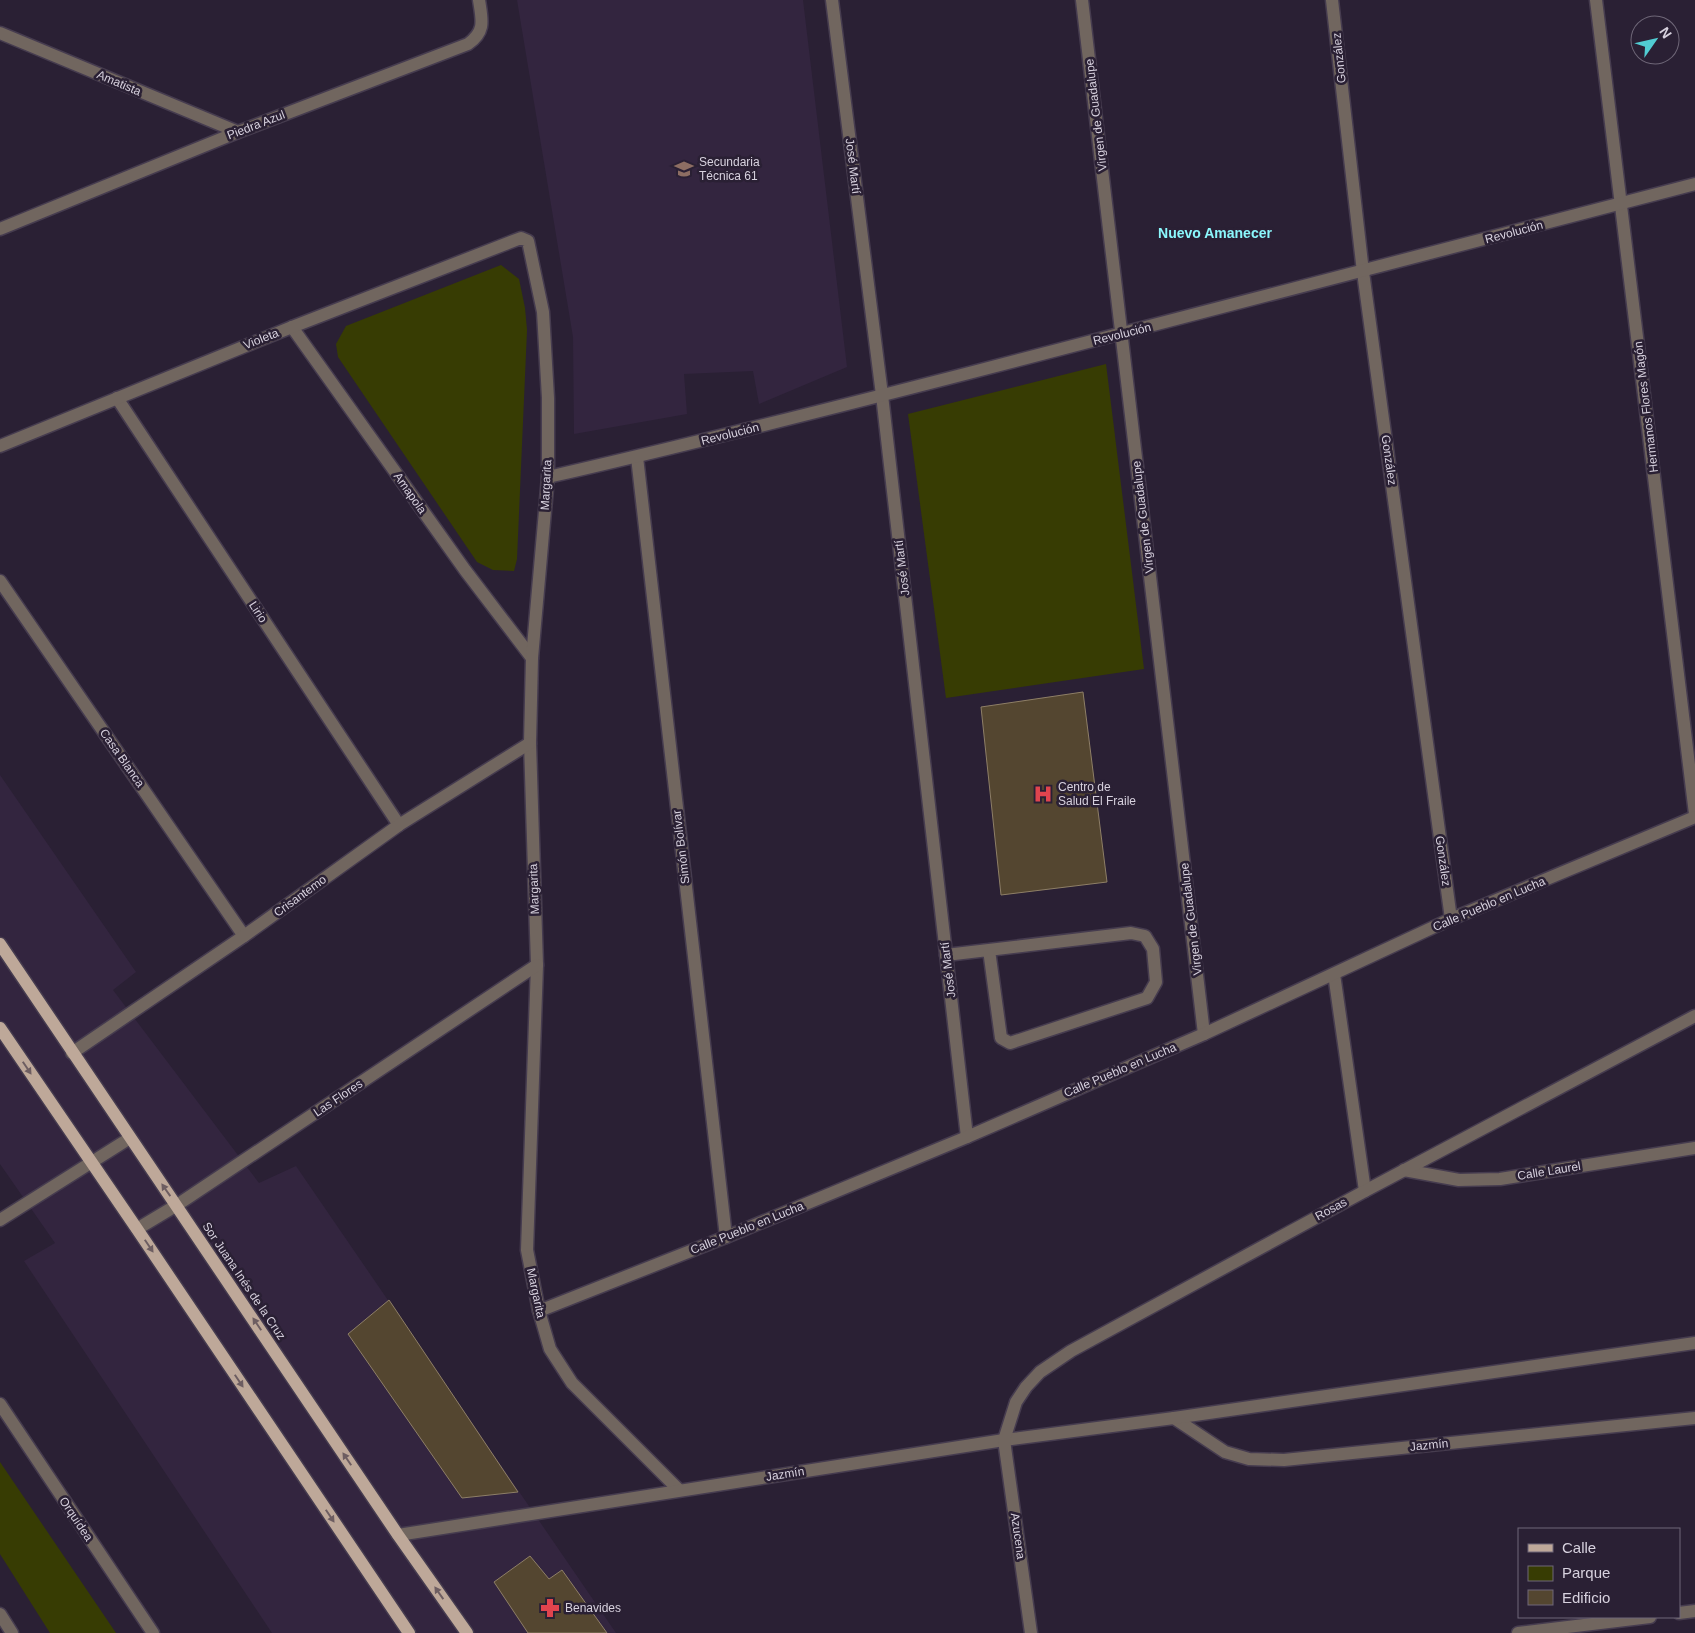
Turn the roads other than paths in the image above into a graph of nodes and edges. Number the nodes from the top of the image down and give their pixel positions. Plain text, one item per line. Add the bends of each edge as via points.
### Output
1 (479, 0) edge
2 (832, 0) edge
3 (1082, 0) edge
4 (1332, 0) edge
5 (1596, 0) edge
6 (0, 33) edge
7 (238, 132) junction
8 (1695, 184) edge
9 (1621, 204) junction
10 (0, 229) edge
11 (525, 239) joint
12 (1363, 272) junction
13 (292, 327) junction
14 (1122, 334) junction
15 (882, 395) junction
16 (117, 398) junction
17 (0, 446) edge
18 (636, 457) junction
19 (548, 478) junction
20 (0, 581) edge
21 (532, 658) junction
22 (530, 743) junction
23 (1695, 816) edge
24 (399, 825) junction
25 (1451, 918) junction
26 (244, 936) junction
27 (0, 944) edge
28 (989, 950) junction
29 (946, 955) junction
30 (537, 965) junction
31 (1334, 974) junction
32 (1695, 1016) edge
33 (0, 1028) edge
34 (1204, 1034) junction
35 (72, 1053) junction
36 (967, 1137) junction
37 (130, 1138) junction
38 (1695, 1148) edge
39 (92, 1162) junction
40 (1404, 1170) junction
41 (1365, 1190) junction
42 (177, 1205) junction
43 (0, 1220) edge
44 (137, 1229) junction
45 (726, 1236) junction
46 (539, 1311) junction
47 (1695, 1343) edge
48 (0, 1404) edge
49 (1174, 1418) junction
50 (1695, 1418) edge
51 (1004, 1440) junction
52 (679, 1490) junction
53 (398, 1535) junction
54 (1695, 1611) edge
55 (1680, 1613) edge
56 (0, 1614) edge
57 (1642, 1618) edge
58 (12, 1633) edge
59 (153, 1633) edge
60 (409, 1633) edge
61 (467, 1633) edge
62 (1032, 1633) edge
63 (1518, 1633) edge

1 - 7 street, Piedra Azul via 481,30 468,44
2 - 15 street, José Martí
3 - 14 street, Virgen de Guadalupe
4 - 12 street, González
5 - 9 street, Hermanos Flores Magón
6 - 7 street, Amatista
7 - 10 street, Piedra Azul
8 - 9 street, Revolución
9 - 12 street, Revolución
9 - 23 street, Hermanos Flores Magón
11 - 13 street, Violeta
11 - 19 street, Margarita via 543,312
12 - 14 street, Revolución
12 - 25 street, González
13 - 16 street, Violeta
13 - 21 street, Amapola via 464,570
14 - 15 street, Revolución
14 - 34 street, Virgen de Guadalupe
15 - 18 street, Revolución
15 - 29 street, José Martí
16 - 17 street, Violeta
16 - 24 street, Lirio
18 - 19 street, Revolución
18 - 45 street, Simón Bolívar
19 - 21 street, Margarita
20 - 26 street, Casa Blanca
21 - 22 street, Margarita
22 - 24 street, Crisantemo
22 - 30 street, Margarita
23 - 25 street, Calle Pueblo en Lucha
24 - 26 street, Crisantemo
25 - 31 street, Calle Pueblo en Lucha
26 - 35 street, Crisantemo
27 - 35 main road, Sor Juana Inés de la Cruz
28 - 28 street via 1131,933 1145,936 1153,949 1156,982 1147,998 1010,1043 1001,1038
28 - 29 street
29 - 36 street, José Martí
30 - 42 street, Las Flores
30 - 46 street, Margarita via 527,1250
31 - 34 street, Calle Pueblo en Lucha
31 - 41 street
32 - 40 street, Rosas
33 -> 39 main road
34 - 36 street, Calle Pueblo en Lucha
35 - 37 main road, Sor Juana Inés de la Cruz
36 - 45 street, Calle Pueblo en Lucha
37 - 39 street
42 -> 37 main road, Sor Juana Inés de la Cruz
38 - 40 street, Calle Laurel via 1500,1179 1458,1180
39 - 43 street
39 - 44 main road
40 - 41 street, Rosas
41 - 51 street, Rosas via 1071,1351 1040,1372 1016,1402
42 - 44 street, Las Flores
53 -> 42 main road, Sor Juana Inés de la Cruz
44 -> 60 main road
45 - 46 street, Calle Pueblo en Lucha
46 - 52 street, Margarita via 550,1349 572,1383
47 - 49 street, Jazmín
48 - 59 street, Orquídea
49 - 50 street, Jazmín via 1224,1452 1248,1460 1284,1460
49 - 51 street, Jazmín
51 - 52 street, Jazmín
51 - 62 street, Azucena
52 - 53 street, Jazmín
61 -> 53 main road, Sor Juana Inés de la Cruz
54 - 55 street
56 - 58 street
57 - 63 street

